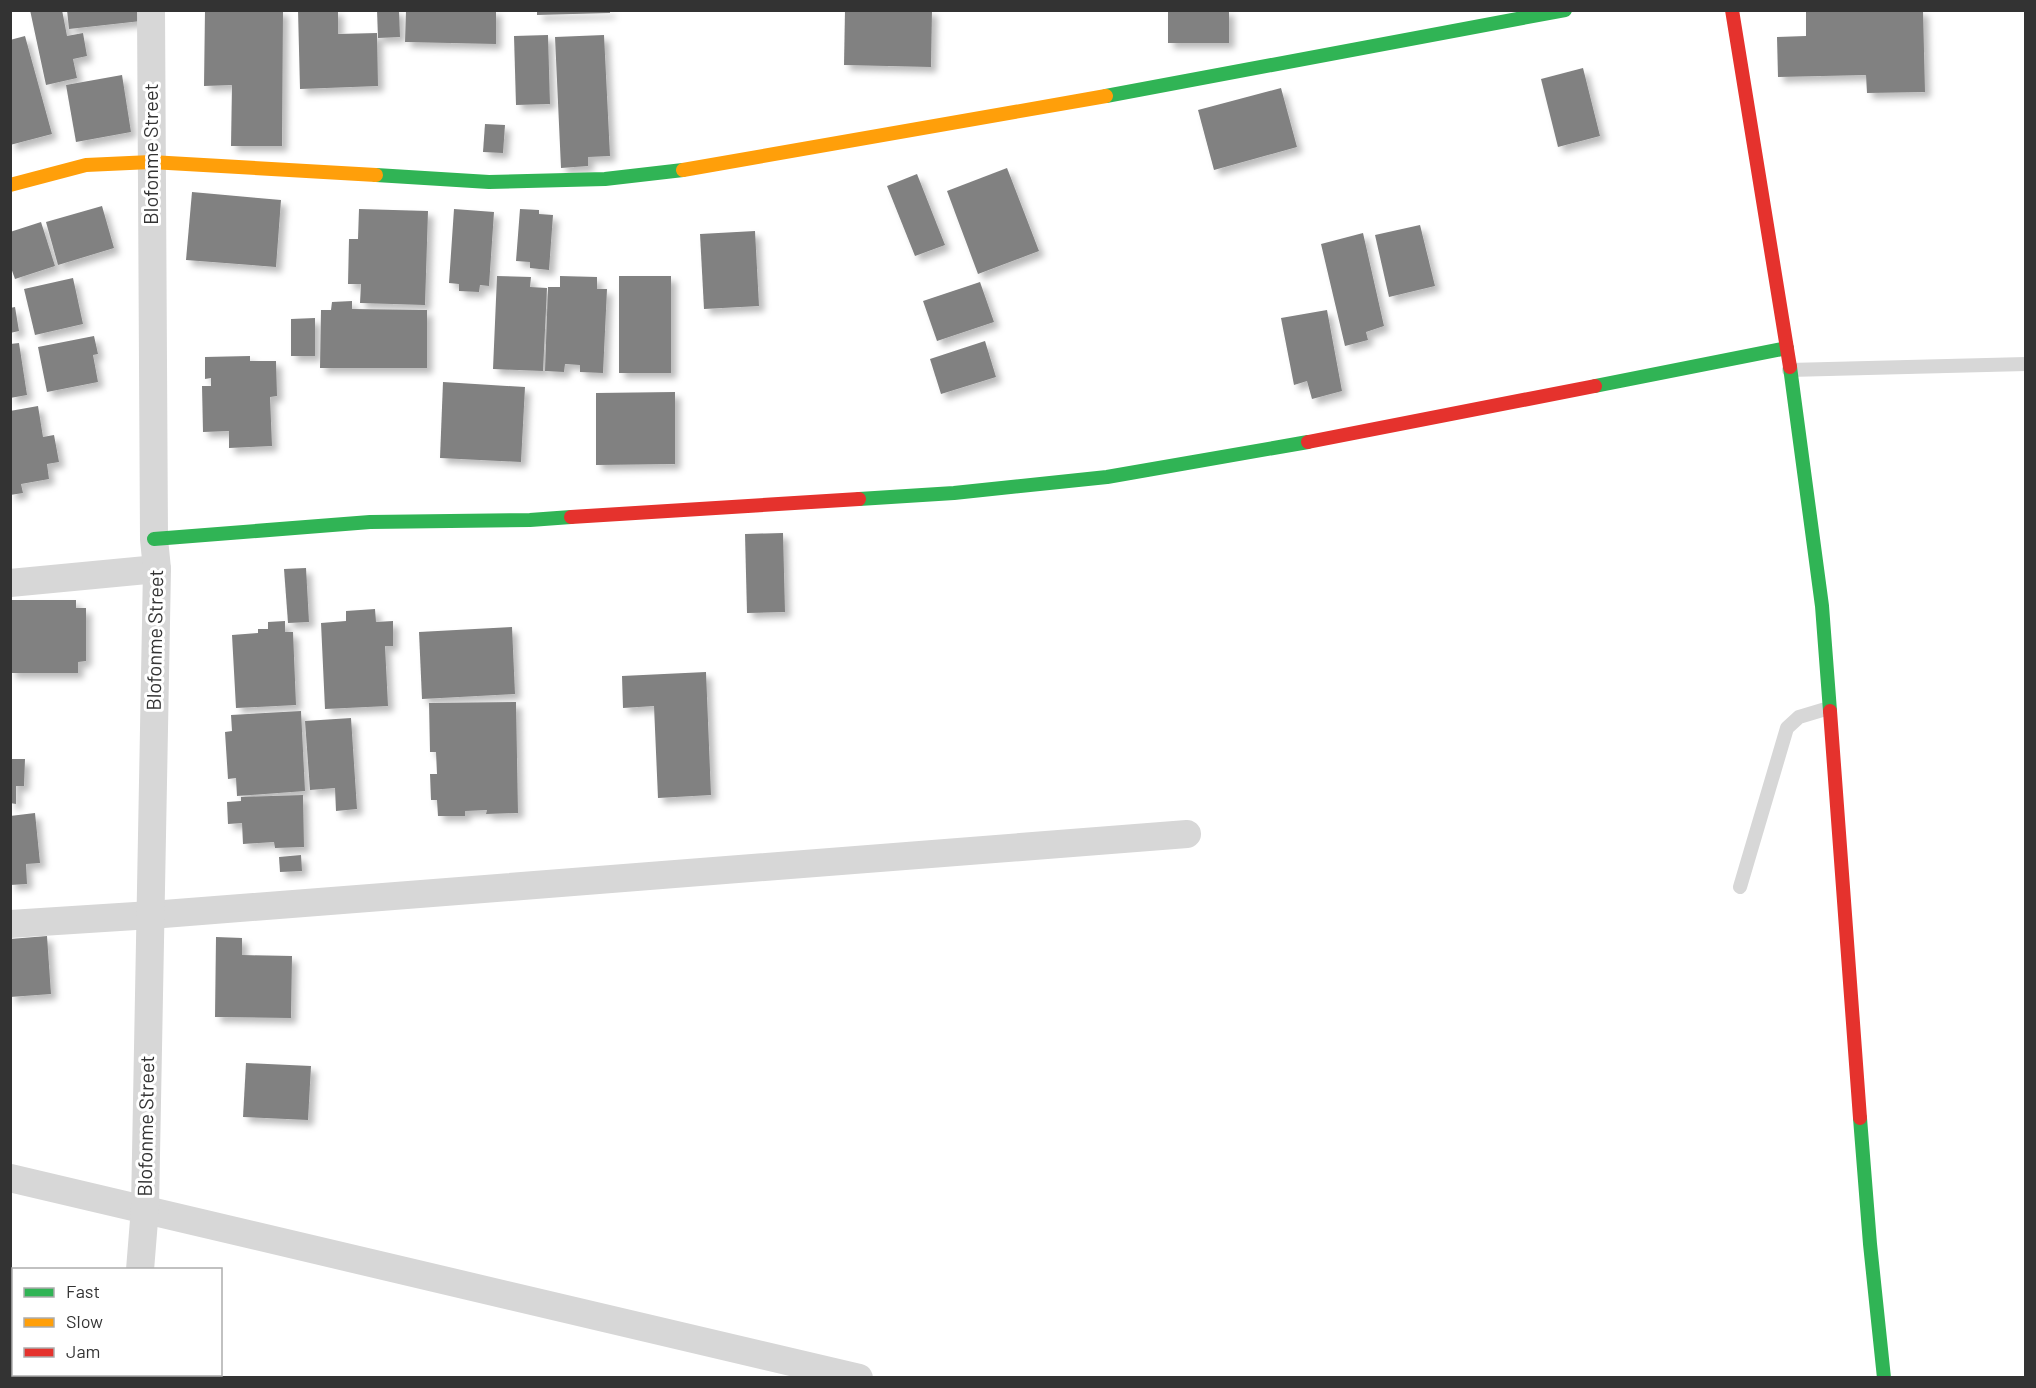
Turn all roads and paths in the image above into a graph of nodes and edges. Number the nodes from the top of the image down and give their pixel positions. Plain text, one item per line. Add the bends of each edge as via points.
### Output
1 (151, 10) edge
2 (1565, 10) edge
3 (1732, 10) edge
4 (151, 162) junction
5 (10, 185) edge
6 (1787, 348) junction
7 (2025, 364) edge
8 (1789, 370) junction
9 (154, 539) junction
10 (157, 569) junction
11 (10, 583) edge
12 (1829, 708) junction
13 (1187, 834) dead end
14 (1740, 887) dead end
15 (151, 915) junction
16 (10, 924) edge
17 (10, 1178) edge
18 (145, 1208) junction
19 (140, 1268) edge
20 (859, 1377) edge
21 (1884, 1377) edge

1 - 4 street, Blofonme Street
2 - 4 street via 704,168 605,179 489,182
3 - 6 street
4 - 5 street via 86,165
4 - 9 street, Blofonme Street
6 - 8 street
6 - 9 street via 1250,453 1107,477 954,494 530,520 369,522
7 - 8 lane
8 - 12 street via 1822,606
9 - 10 street, Blofonme Street
10 - 11 street
10 - 15 street, Blofonme Street
12 - 14 lane via 1798,717 1787,728
12 - 21 street via 1870,1244
13 - 15 street
15 - 16 street
15 - 18 street, Blofonme Street
17 - 18 street
18 - 19 street, Blofonme Street
18 - 20 street

